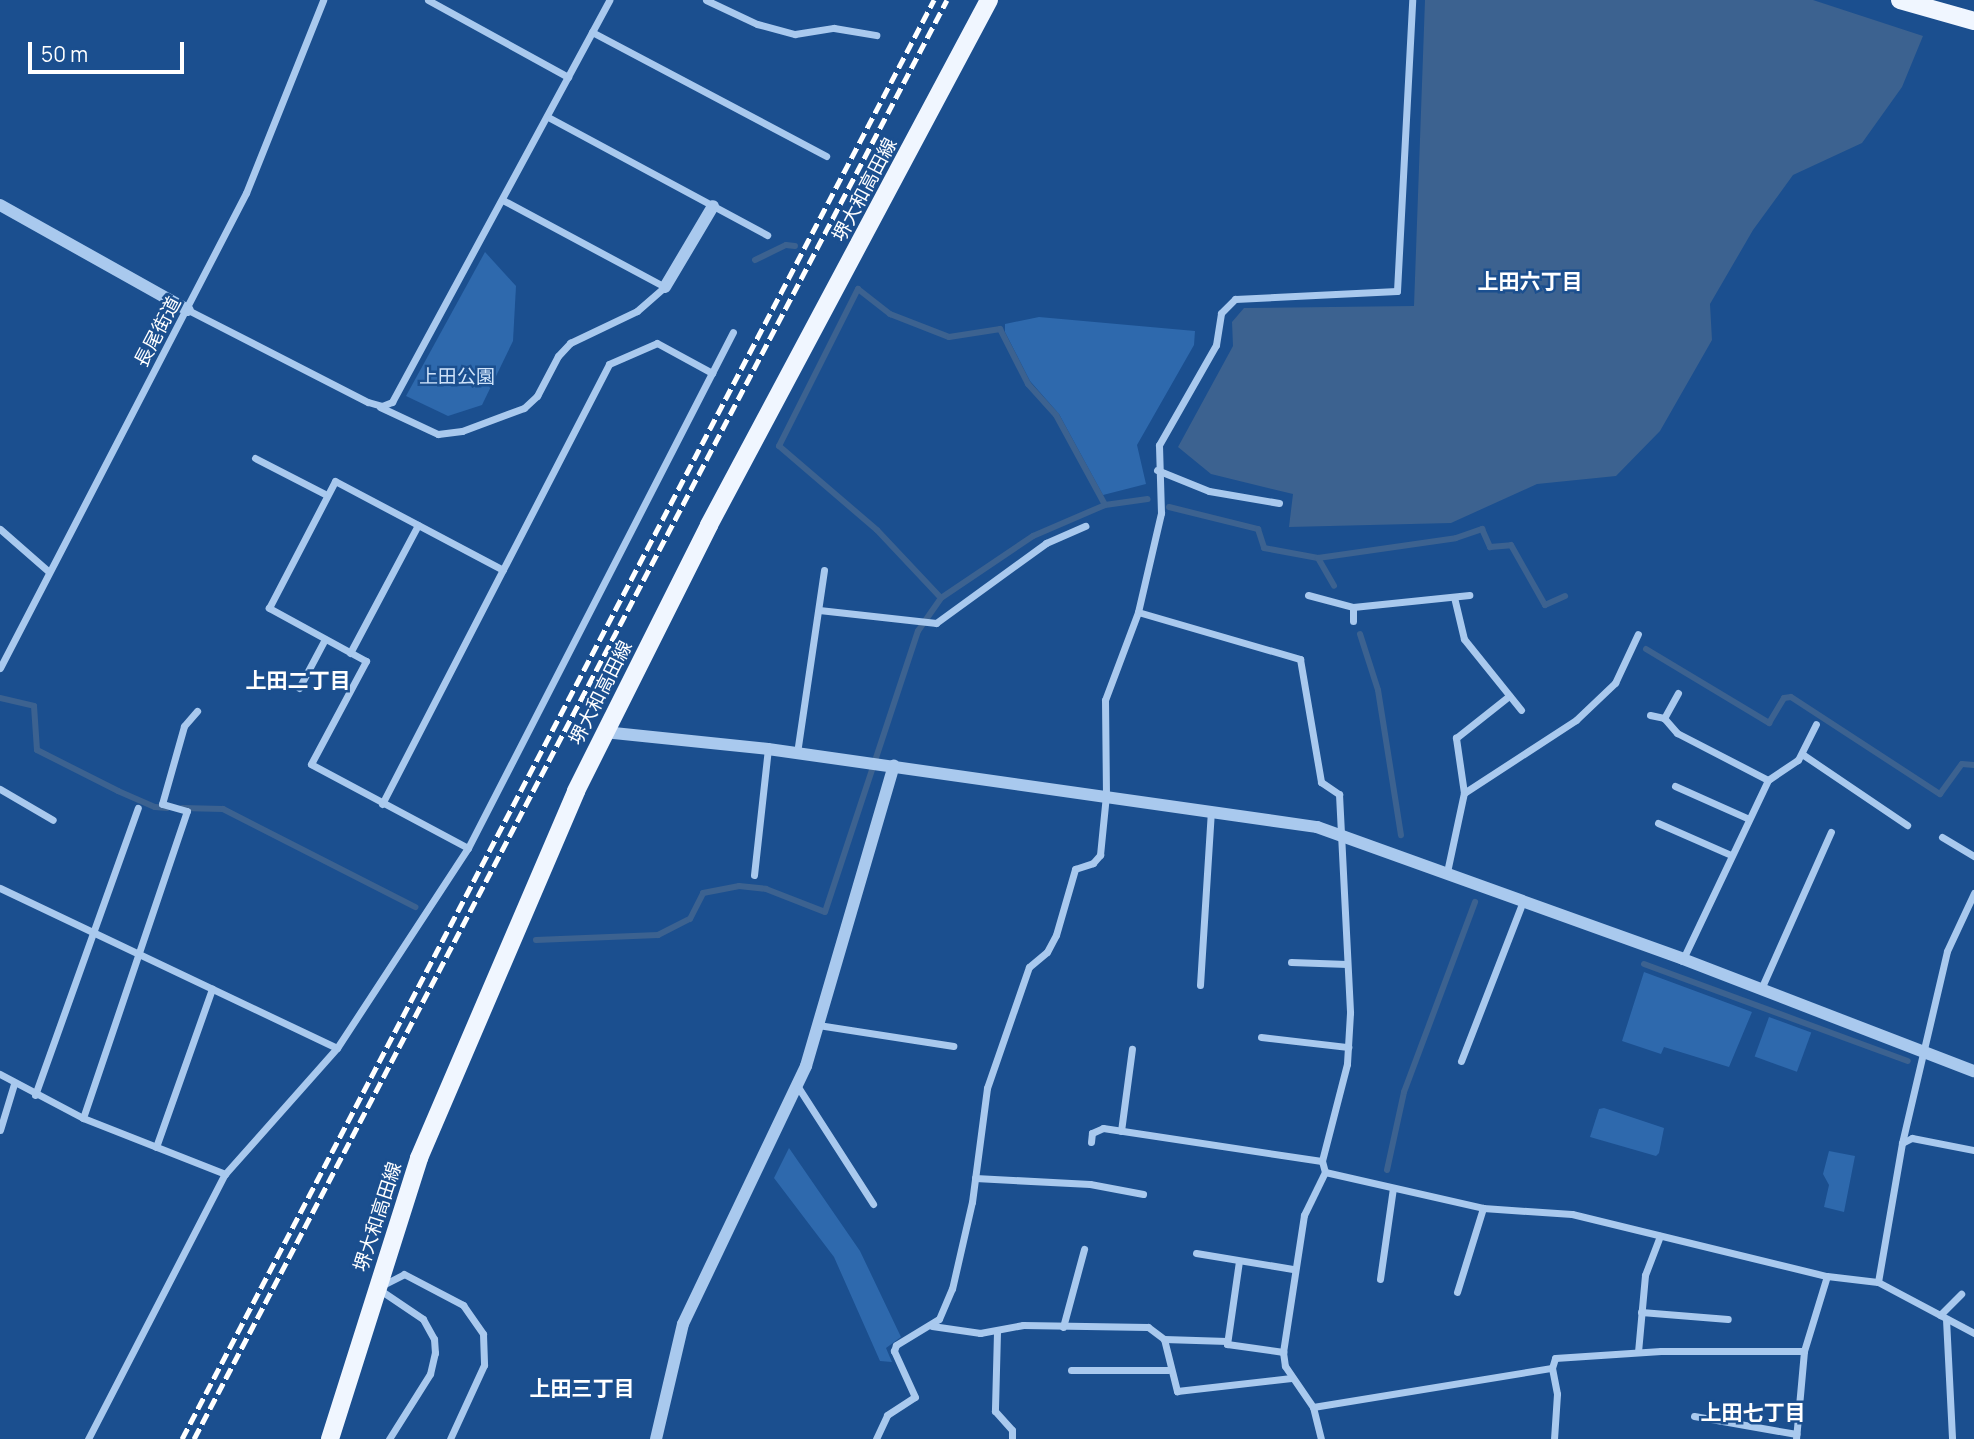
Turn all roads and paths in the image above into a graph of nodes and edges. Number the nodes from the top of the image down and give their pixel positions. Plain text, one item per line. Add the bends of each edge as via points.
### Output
1 (323, 0) edge
2 (428, 0) edge
3 (609, 0) edge
4 (706, 0) edge
5 (989, 0) edge
6 (1412, 0) edge
7 (1900, 0) edge
8 (1927, 0) edge
9 (1974, 15) edge
10 (1974, 21) edge
11 (592, 32) junction
12 (876, 35) dead end
13 (568, 77) junction
14 (548, 117) junction
15 (826, 156) dead end
16 (503, 200) junction
17 (0, 205) edge
18 (713, 206) junction
19 (767, 235) dead end
20 (665, 288) junction
21 (188, 310) junction
22 (733, 332) dead end
23 (712, 373) junction
24 (376, 405) junction
25 (255, 458) dead end
26 (1157, 470) junction
27 (327, 495) junction
28 (1279, 502) dead end
29 (418, 525) junction
30 (1085, 526) dead end
31 (0, 529) edge
32 (503, 570) junction
33 (824, 570) dead end
34 (48, 571) junction
35 (1308, 595) dead end
36 (1469, 595) dead end
37 (1454, 597) junction
38 (1353, 607) junction
39 (819, 610) junction
40 (1138, 612) junction
41 (1353, 621) dead end
42 (1638, 634) dead end
43 (325, 639) junction
44 (350, 653) junction
45 (0, 668) edge
46 (299, 688) dead end
47 (1678, 693) dead end
48 (1509, 696) junction
49 (1521, 710) dead end
50 (197, 711) dead end
51 (1650, 715) dead end
52 (1664, 718) junction
53 (1816, 724) dead end
54 (604, 732) junction
55 (768, 749) junction
56 (797, 753) junction
57 (1802, 754) junction
58 (892, 766) junction
59 (1768, 780) junction
60 (1675, 786) dead end
61 (0, 789) edge
62 (1464, 793) junction
63 (1105, 795) junction
64 (382, 804) junction
65 (138, 808) dead end
66 (1211, 811) junction
67 (1747, 818) junction
68 (53, 820) dead end
69 (1658, 823) dead end
70 (1908, 825) dead end
71 (1831, 832) dead end
72 (1343, 834) junction
73 (1942, 837) dead end
74 (468, 848) junction
75 (1731, 855) junction
76 (1974, 856) edge
77 (1447, 872) junction
78 (754, 875) dead end
79 (0, 888) edge
80 (1974, 892) edge
81 (1523, 901) junction
82 (93, 933) junction
83 (139, 955) junction
84 (1683, 959) junction
85 (1291, 962) dead end
86 (1347, 964) junction
87 (1200, 985) dead end
88 (212, 989) junction
89 (1761, 989) junction
90 (818, 1025) junction
91 (1261, 1037) dead end
92 (953, 1046) dead end
93 (1348, 1047) junction
94 (337, 1048) junction
95 (1132, 1049) dead end
96 (1924, 1049) junction
97 (1461, 1061) dead end
98 (1974, 1071) edge
99 (0, 1074) edge
100 (13, 1084) junction
101 (798, 1087) junction
102 (35, 1095) junction
103 (83, 1118) junction
104 (0, 1130) edge
105 (1121, 1131) junction
106 (1091, 1142) dead end
107 (1902, 1143) junction
108 (156, 1147) junction
109 (1974, 1150) edge
110 (1322, 1161) junction
111 (1325, 1172) junction
112 (225, 1174) junction
113 (975, 1178) junction
114 (1393, 1188) junction
115 (1143, 1194) dead end
116 (873, 1204) dead end
117 (1483, 1208) junction
118 (1660, 1237) junction
119 (1083, 1249) dead end
120 (1196, 1253) dead end
121 (1239, 1261) junction
122 (1293, 1269) junction
123 (1827, 1276) junction
124 (1380, 1279) dead end
125 (1878, 1282) junction
126 (377, 1288) junction
127 (1457, 1292) dead end
128 (1961, 1294) dead end
129 (1641, 1312) junction
130 (1943, 1317) junction
131 (1728, 1318) dead end
132 (932, 1326) junction
133 (1063, 1327) junction
134 (997, 1332) junction
135 (1974, 1333) edge
136 (1164, 1339) junction
137 (1227, 1340) junction
138 (1804, 1351) junction
139 (1283, 1352) junction
140 (1638, 1352) junction
141 (1552, 1368) junction
142 (1071, 1370) dead end
143 (1168, 1370) junction
144 (1291, 1378) junction
145 (1313, 1407) junction
146 (1694, 1416) dead end
147 (1796, 1437) edge
148 (88, 1439) edge
149 (330, 1439) edge
150 (389, 1439) edge
151 (450, 1439) edge
152 (656, 1439) edge
153 (876, 1439) edge
154 (1012, 1439) edge
155 (1321, 1439) edge
156 (1554, 1439) edge
157 (1952, 1439) edge

1 - 21 street, 長尾街道 via 247,193
2 - 13 street
3 - 11 street
4 - 12 street via 757,24 795,34 834,29
5 - 54 main road, 堺大和高田線
6 - 26 street via 1397,291 1235,299 1222,313 1216,345 1159,445
7 - 10 main road
8 - 9 main road
11 - 13 street
11 - 15 street
13 - 14 street
14 - 16 street
14 - 18 street
16 - 20 street
16 - 24 street via 396,397
17 - 21 street
18 - 19 street
18 - 20 street
20 - 24 street via 637,311 570,343 537,396 524,408 462,431 438,434
21 - 24 street
21 - 34 street, 長尾街道
22 - 23 street
23 - 32 street via 657,343 608,364
23 - 74 street
25 - 27 street
26 - 28 street via 1209,491
26 - 40 street via 1161,513
27 - 29 street via 335,481
27 - 43 street via 269,608
29 - 32 street
29 - 44 street
30 - 39 street via 1046,543 936,623
31 - 34 street
32 - 64 street
33 - 39 street
34 - 45 street, 長尾街道
35 - 38 street
36 - 37 street
37 - 38 street
37 - 48 street via 1464,639
38 - 41 street
39 - 56 street
40 - 63 street via 1105,700
40 - 72 street via 1300,659 1321,782 1339,794
42 - 62 street via 1615,682 1576,720
43 - 44 street
43 - 46 street
44 - 64 street via 366,661 311,764
47 - 52 street
48 - 49 street
48 - 62 street via 1456,738
50 - 83 street via 184,726 162,804 187,811
51 - 52 street
52 - 59 street via 1677,733
53 - 57 street
54 - 55 street
54 - 126 main road, 堺大和高田線 via 433,1122
55 - 56 street
55 - 78 street
56 - 58 street
57 - 59 street
57 - 70 street
58 - 63 street
58 - 90 street
59 - 67 street
60 - 67 street
61 - 68 street
62 - 77 street
63 - 66 street
63 - 113 street via 1100,855 1093,863 1082,864 1071,877 1056,935 1047,952 1029,967 993,1067
64 - 74 street
65 - 82 street
66 - 72 street
66 - 87 street
67 - 75 street
69 - 75 street
71 - 89 street
72 - 77 street
72 - 86 street
73 - 76 street
74 - 94 street
75 - 84 street
77 - 81 street
79 - 82 street
80 - 96 street via 1947,951
81 - 84 street
81 - 97 street
82 - 83 street
82 - 102 street
83 - 88 street
83 - 103 street
84 - 89 street
85 - 86 street
86 - 93 street
88 - 94 street
88 - 108 street
89 - 96 street
90 - 92 street
90 - 101 street
91 - 93 street
93 - 110 street
94 - 112 street
95 - 105 street
96 - 98 street
96 - 107 street
99 - 100 street
100 - 102 street
100 - 104 street
101 - 116 street
101 - 152 street via 683,1324
102 - 103 street
103 - 108 street
105 - 106 street via 1103,1128 1092,1133
105 - 110 street
107 - 109 street via 1912,1138
107 - 125 street
108 - 112 street
110 - 111 street
111 - 114 street
111 - 122 street via 1304,1215
112 - 148 street
113 - 115 street via 1090,1184
113 - 132 street via 952,1289
114 - 117 street
114 - 124 street
117 - 118 street via 1573,1214
117 - 127 street
118 - 123 street
118 - 129 street via 1645,1275
119 - 133 street
120 - 121 street
121 - 122 street
121 - 137 street
122 - 139 street
123 - 125 street
123 - 138 street
125 - 130 street
126 - 149 main road, 堺大和高田線
126 - 150 street via 423,1319 435,1346 430,1374
126 - 151 street via 404,1274 459,1302 480,1327 484,1365
128 - 130 street
129 - 131 street
129 - 140 street
130 - 135 street
130 - 157 street
132 - 134 street
132 - 153 street via 896,1345 894,1351 915,1396 887,1415
133 - 134 street via 1023,1325
133 - 136 street via 1148,1328
134 - 154 street via 995,1411 1012,1430
136 - 137 street
136 - 143 street
137 - 139 street
138 - 140 street
138 - 147 street
139 - 144 street
140 - 141 street via 1555,1358
141 - 145 street
141 - 156 street via 1557,1394
142 - 143 street
143 - 144 street via 1177,1391
144 - 145 street
145 - 155 street
146 - 147 street

